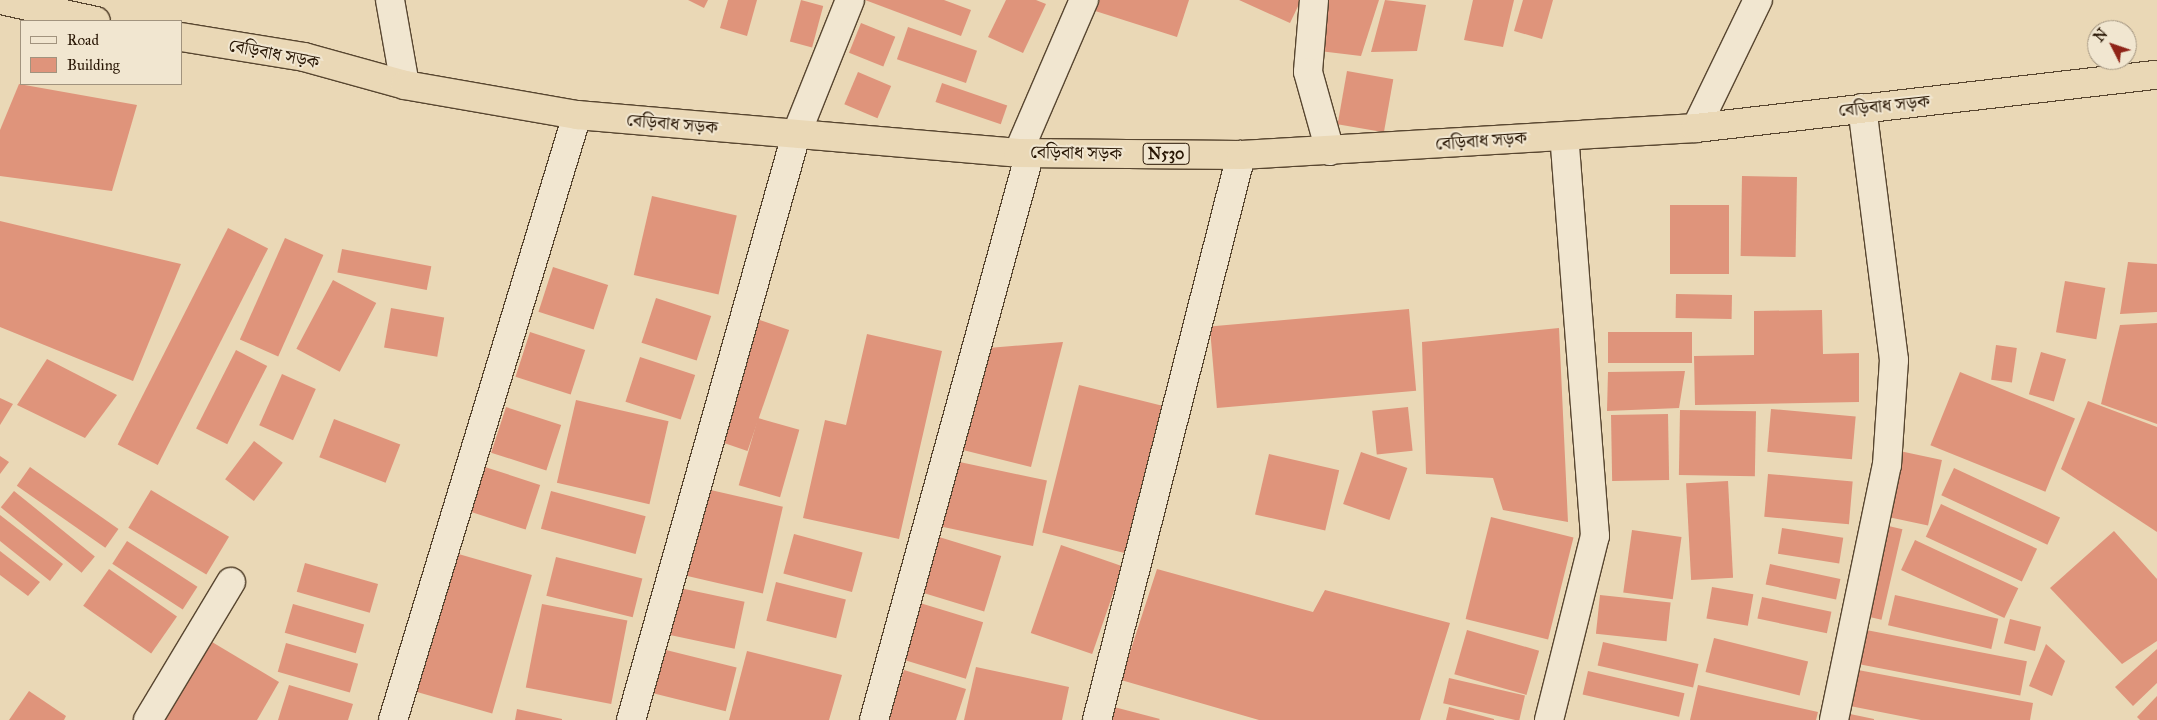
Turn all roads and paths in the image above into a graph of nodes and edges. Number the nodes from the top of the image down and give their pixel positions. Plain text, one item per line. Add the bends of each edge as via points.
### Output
1 (1, 0) edge
2 (390, 0) edge
3 (850, 0) edge
4 (1084, 0) edge
5 (1314, 0) edge
6 (1758, 0) edge
7 (91, 20) edge
8 (182, 37) edge
9 (2157, 75) edge
10 (405, 85) junction
11 (1862, 108) junction
12 (577, 115) junction
13 (1696, 128) junction
14 (796, 135) junction
15 (1564, 136) junction
16 (1330, 151) junction
17 (1024, 153) junction
18 (1242, 156) junction
19 (231, 582) dead end
20 (148, 720) edge
21 (393, 720) edge
22 (631, 720) edge
23 (874, 720) edge
24 (1097, 720) edge
25 (1549, 720) edge
26 (1834, 720) edge

1 - 7 highway
2 - 10 street
3 - 14 street
4 - 17 street
5 - 16 street via 1308,72
6 - 13 street
8 - 10 highway, বেড়িবাধ সড়ক / N530 via 304,57
9 - 11 highway, বেড়িবাধ সড়ক / N530
10 - 12 highway, বেড়িবাধ সড়ক / N530
11 - 13 highway, বেড়িবাধ সড়ক / N530
11 - 26 street via 1894,360 1887,465
12 - 14 highway, বেড়িবাধ সড়ক / N530
12 - 21 street
13 - 15 highway, বেড়িবাধ সড়ক / N530
14 - 17 highway, বেড়িবাধ সড়ক / N530
14 - 22 street
15 - 16 highway, বেড়িবাধ সড়ক / N530
15 - 25 street via 1595,536
16 - 18 highway, বেড়িবাধ সড়ক / N530
17 - 18 highway, বেড়িবাধ সড়ক / N530
17 - 23 street
18 - 24 street
19 - 20 street

